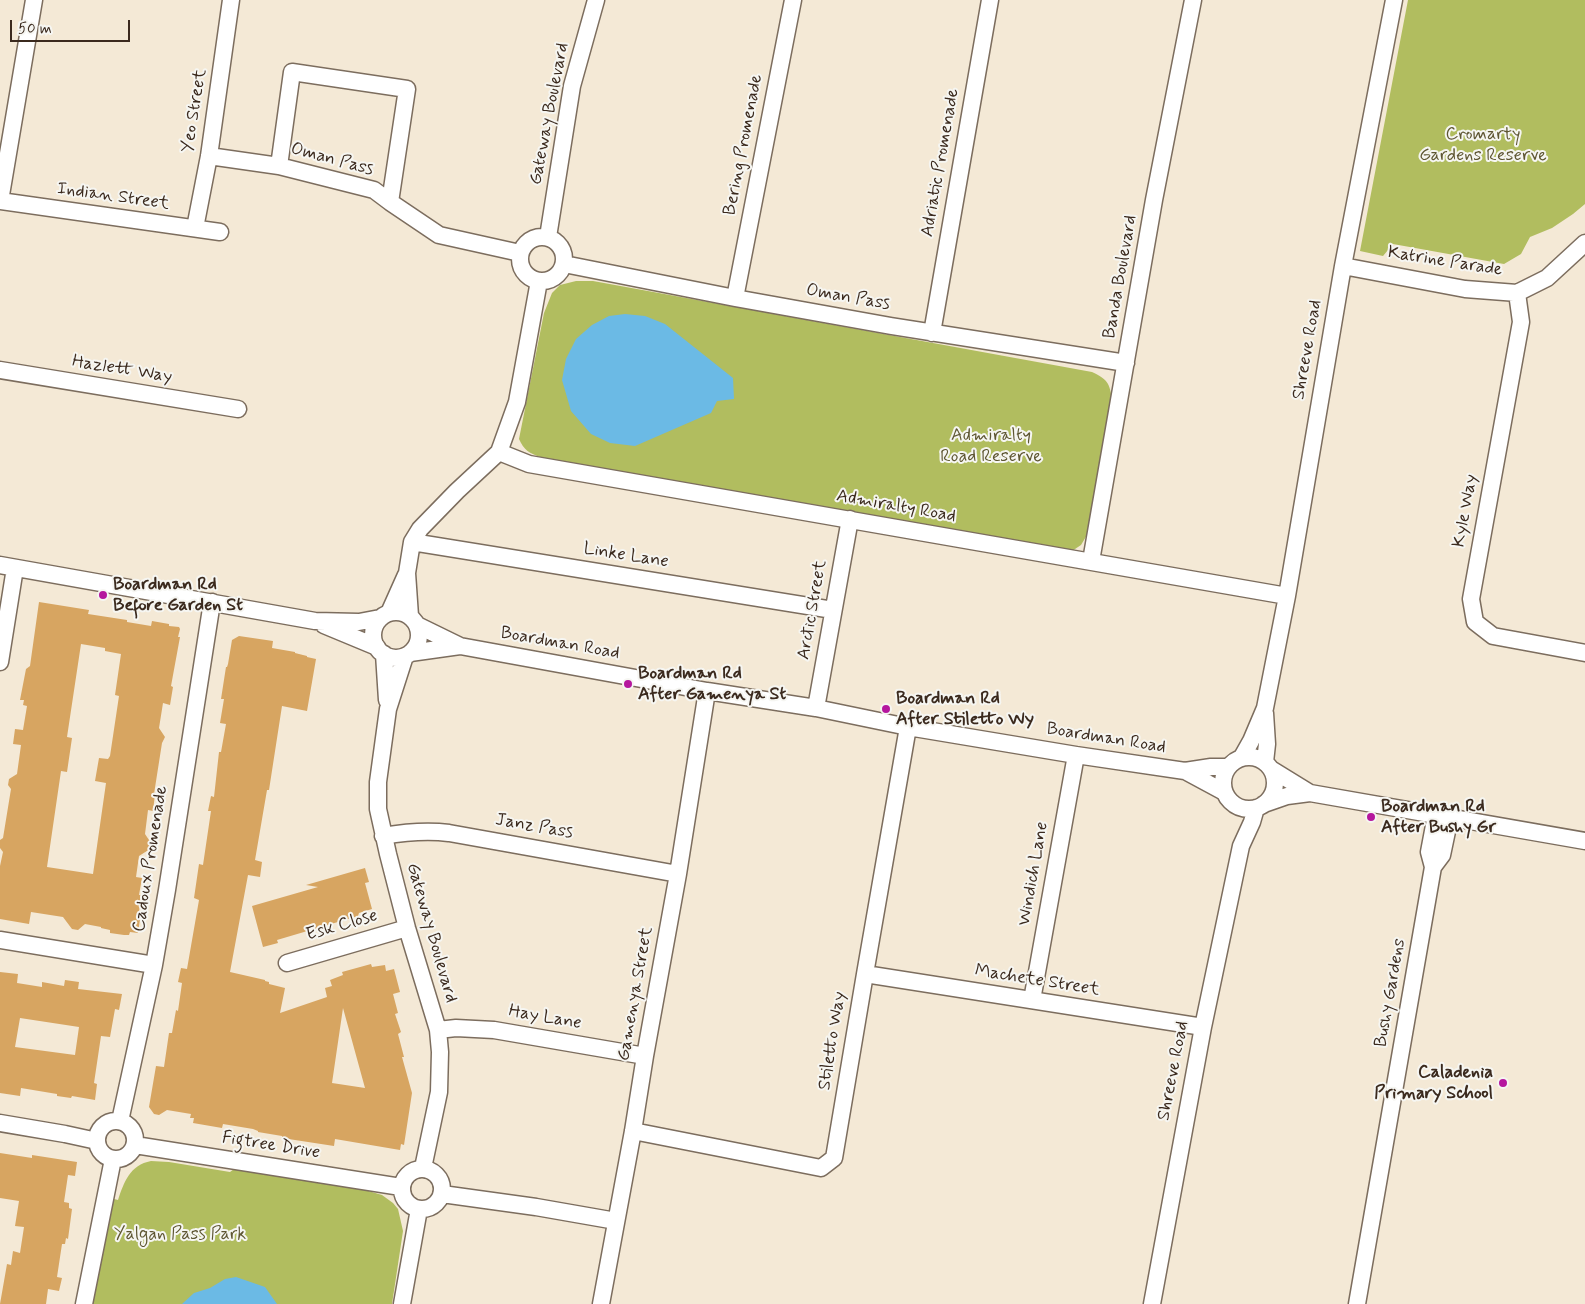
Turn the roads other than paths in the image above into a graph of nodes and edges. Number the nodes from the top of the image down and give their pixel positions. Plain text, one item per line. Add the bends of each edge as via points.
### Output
1 (34, 0) edge
2 (231, 0) edge
3 (596, 0) edge
4 (793, 0) edge
5 (990, 0) edge
6 (1193, 0) edge
7 (1394, 0) edge
8 (209, 156) junction
9 (279, 166) junction
10 (0, 201) edge
11 (390, 202) junction
12 (195, 228) junction
13 (220, 232) dead end
14 (548, 237) junction
15 (1585, 243) edge
16 (520, 253) junction
17 (564, 264) junction
18 (1342, 266) junction
19 (539, 281) junction
20 (1517, 293) junction
21 (735, 298) junction
22 (932, 333) junction
23 (1126, 363) junction
24 (0, 370) edge
25 (238, 409) dead end
26 (500, 452) junction
27 (850, 519) junction
28 (412, 542) junction
29 (1091, 561) junction
30 (8, 567) edge
31 (407, 573) junction
32 (1287, 596) junction
33 (212, 602) junction
34 (833, 610) junction
35 (385, 615) junction
36 (414, 620) junction
37 (315, 621) junction
38 (460, 646) junction
39 (381, 651) junction
40 (1585, 653) edge
41 (408, 655) junction
42 (0, 662) edge
43 (707, 691) junction
44 (816, 708) junction
45 (1265, 708) junction
46 (388, 709) junction
47 (908, 727) junction
48 (1076, 755) junction
49 (1242, 758) junction
50 (1268, 766) junction
51 (1228, 768) junction
52 (1185, 771) junction
53 (1224, 792) junction
54 (1310, 793) junction
55 (1236, 806) junction
56 (1260, 806) junction
57 (1443, 816) junction
58 (383, 836) junction
59 (1585, 841) edge
60 (1241, 846) junction
61 (678, 874) junction
62 (407, 928) junction
63 (0, 940) edge
64 (287, 963) dead end
65 (154, 965) junction
66 (865, 974) junction
67 (1032, 1000) junction
68 (1202, 1027) junction
69 (438, 1030) junction
70 (645, 1056) junction
71 (120, 1121) junction
72 (0, 1123) edge
73 (633, 1131) junction
74 (97, 1141) junction
75 (135, 1145) junction
76 (113, 1159) junction
77 (423, 1168) junction
78 (402, 1187) junction
79 (442, 1194) junction
80 (419, 1209) junction
81 (616, 1221) junction
82 (84, 1304) edge
83 (402, 1304) edge
84 (601, 1304) edge
85 (1152, 1304) edge
86 (1357, 1304) edge

1 - 10 street
2 - 8 street, Yeo Street
3 - 14 street, Gateway Boulevard via 572,86
4 - 21 street, Bering Promenade
5 - 22 street, Adriatic Promenade
6 - 23 street, Banda Boulevard
7 - 18 street, Shreeve Road
8 - 9 street, Oman Pass
8 - 12 street, Yeo Street
9 - 11 street, Oman Pass via 374,190
9 - 11 street via 292,72 407,89
10 - 12 street, Indian Street
11 - 16 street, Oman Pass via 439,235
12 - 13 street, Indian Street
14 - 16 street via 537,237 527,242
14 - 17 street via 557,242 564,253
15 - 20 street, Katrine Parade via 1547,278
16 - 19 street via 520,264 528,276
17 - 19 street via 557,276
17 - 21 street, Oman Pass
18 - 20 street, Katrine Parade via 1465,289
18 - 32 street, Shreeve Road
19 - 26 street via 517,402
20 - 40 street, Kyle Way via 1521,322 1471,599 1475,622 1493,636
21 - 22 street, Oman Pass
22 - 23 street, Oman Pass
23 - 29 street, Banda Boulevard
24 - 25 street, Hazlett Way
26 - 27 street, Admiralty Road via 529,464
26 - 28 street via 457,491
27 - 29 street, Admiralty Road
27 - 34 street, Arctic Street
28 - 31 street
28 - 34 street, Linke Lane
29 - 32 street, Admiralty Road
30 - 33 street, Boardman Road
30 - 42 street
31 - 35 street
31 - 36 street
32 - 45 street, Shreeve Road
33 - 37 street, Boardman Road
33 - 65 street, Cadoux Promenade
34 - 44 street, Arctic Street
35 - 36 street, Boardman Road via 396,611
35 - 37 street, Boardman Road via 359,622
35 - 39 street via 376,623 373,635
36 - 38 street, Boardman Road
36 - 41 street via 419,640
37 - 39 street, Boardman Road
38 - 41 street, Boardman Road
38 - 43 street, Boardman Road
39 - 41 street, Boardman Road via 391,657
39 - 46 street, Gateway Boulevard
41 - 46 street, Gateway Boulevard
43 - 44 street, Boardman Road
43 - 61 street, Gamenya Street
44 - 47 street, Boardman Road
45 - 49 street, Shreeve Road
45 - 50 street, Shreeve Road
46 - 58 street, Gateway Boulevard via 378,782
47 - 48 street, Boardman Road
47 - 66 street, Stiletto Way
48 - 52 street, Boardman Road
48 - 67 street, Windich Lane
49 - 50 street via 1258,758
49 - 51 street
50 - 54 street
50 - 56 street via 1274,776 1274,792
51 - 52 street, Boardman Road
51 - 53 street via 1222,784
52 - 53 street, Boardman Road
53 - 55 street, Boardman Road
54 - 56 street via 1287,796
54 - 57 street
55 - 56 street
55 - 60 street, Shreeve Road
56 - 60 street, Shreeve Road
57 - 59 street
57 - 86 street, Bushy Gardens via 1429,852 1433,867
58 - 61 street, Janz Pass via 427,830 444,832
58 - 62 street, Gateway Boulevard
60 - 68 street, Shreeve Road
61 - 70 street, Gamenya Street
62 - 64 street, Esk Close
62 - 69 street, Gateway Boulevard
63 - 65 street
65 - 71 street, Cadoux Promenade
66 - 67 street, Machete Street
66 - 73 street, Stiletto Way via 834,1158 821,1168
67 - 68 street, Machete Street
68 - 85 street, Shreeve Road
69 - 70 street, Hay Lane via 477,1028
69 - 77 street, Gateway Boulevard via 439,1092
70 - 73 street, Gamenya Street
71 - 74 street via 104,1126
71 - 75 street via 134,1132
72 - 74 street
73 - 81 street, Gamenya Street
74 - 76 street via 102,1152
75 - 76 street via 129,1154
75 - 78 street, Figtree Drive
76 - 82 street
77 - 78 street via 406,1175
77 - 79 street via 436,1174
78 - 80 street via 408,1204
79 - 80 street via 436,1204
79 - 81 street
80 - 83 street
81 - 84 street, Gamenya Street

